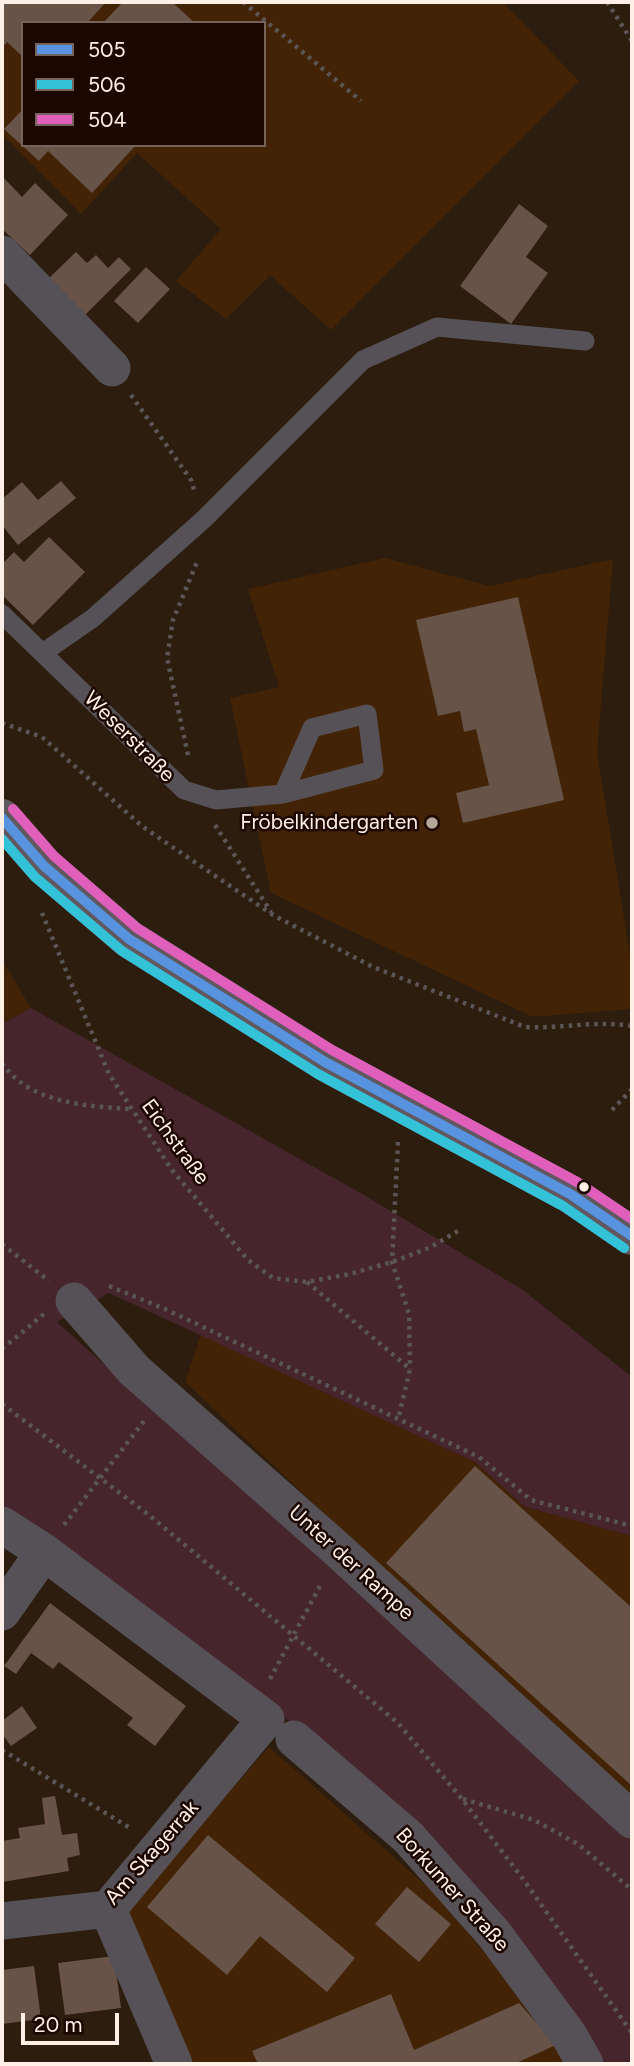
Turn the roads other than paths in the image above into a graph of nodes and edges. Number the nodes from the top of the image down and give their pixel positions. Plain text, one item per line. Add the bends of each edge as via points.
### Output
1 (2, 254) edge
2 (585, 341) dead end
3 (112, 368) road end
4 (2, 614) edge
5 (44, 652) junction
6 (284, 793) junction
7 (2, 818) edge
8 (632, 1236) edge
9 (74, 1301) road end
10 (2, 1525) edge
11 (44, 1552) junction
12 (2, 1612) edge
13 (271, 1722) junction
14 (632, 1820) edge
15 (108, 1909) junction
16 (2, 1921) edge
17 (174, 2064) edge
18 (585, 2064) edge

1 - 3 street
2 - 5 lane via 437,327 363,360 204,519 93,618
4 - 5 lane, Weserstraße
5 - 6 lane, Weserstraße via 184,790 216,800
6 - 6 lane, Weserstraße via 312,728 367,715 374,770
7 - 8 main road via 44,866 129,939 325,1062 570,1194
9 - 14 street, Unter der Rampe via 134,1370
10 - 11 street, Borkumer Straße
11 - 12 street
11 - 13 street, Borkumer Straße
13 - 15 street, Am Skagerrak
13 - 18 street, Borkumer Straße via 408,1837 495,1934
15 - 16 street, Am Skagerrak
15 - 17 street

